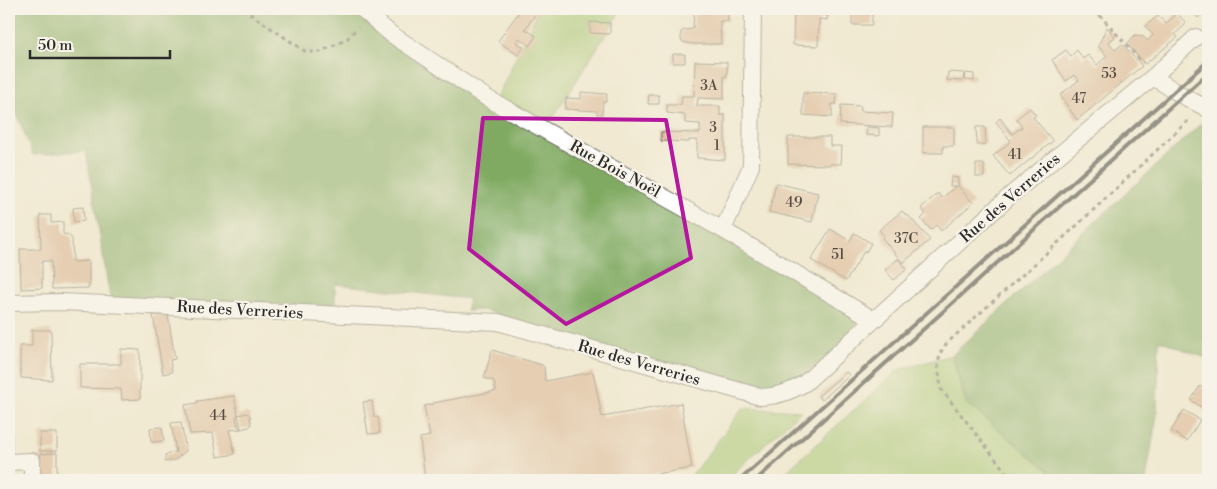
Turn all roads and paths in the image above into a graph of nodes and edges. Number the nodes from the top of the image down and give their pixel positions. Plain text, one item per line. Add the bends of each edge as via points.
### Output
1 (242, 9) edge
2 (753, 9) edge
3 (1094, 9) edge
4 (365, 12) edge
5 (1196, 37) dead end
6 (1153, 77) junction
7 (1206, 106) edge
8 (723, 230) junction
9 (9, 303) edge
10 (874, 320) junction
11 (9, 462) edge
12 (32, 480) edge
13 (1012, 480) edge

1 - 4 path via 306,52 320,52 347,39
2 - 8 street via 751,166
3 - 6 path
4 - 8 street, Rue Bois Noël via 391,34 487,98
5 - 6 street, Rue des Verreries
6 - 7 street
6 - 10 street, Rue des Verreries via 1012,194
7 - 13 path via 947,343 940,353 941,388
8 - 10 street, Rue Bois Noël
9 - 10 street, Rue des Verreries via 61,302 498,322 761,397 788,393 804,383
11 - 12 street via 32,462

